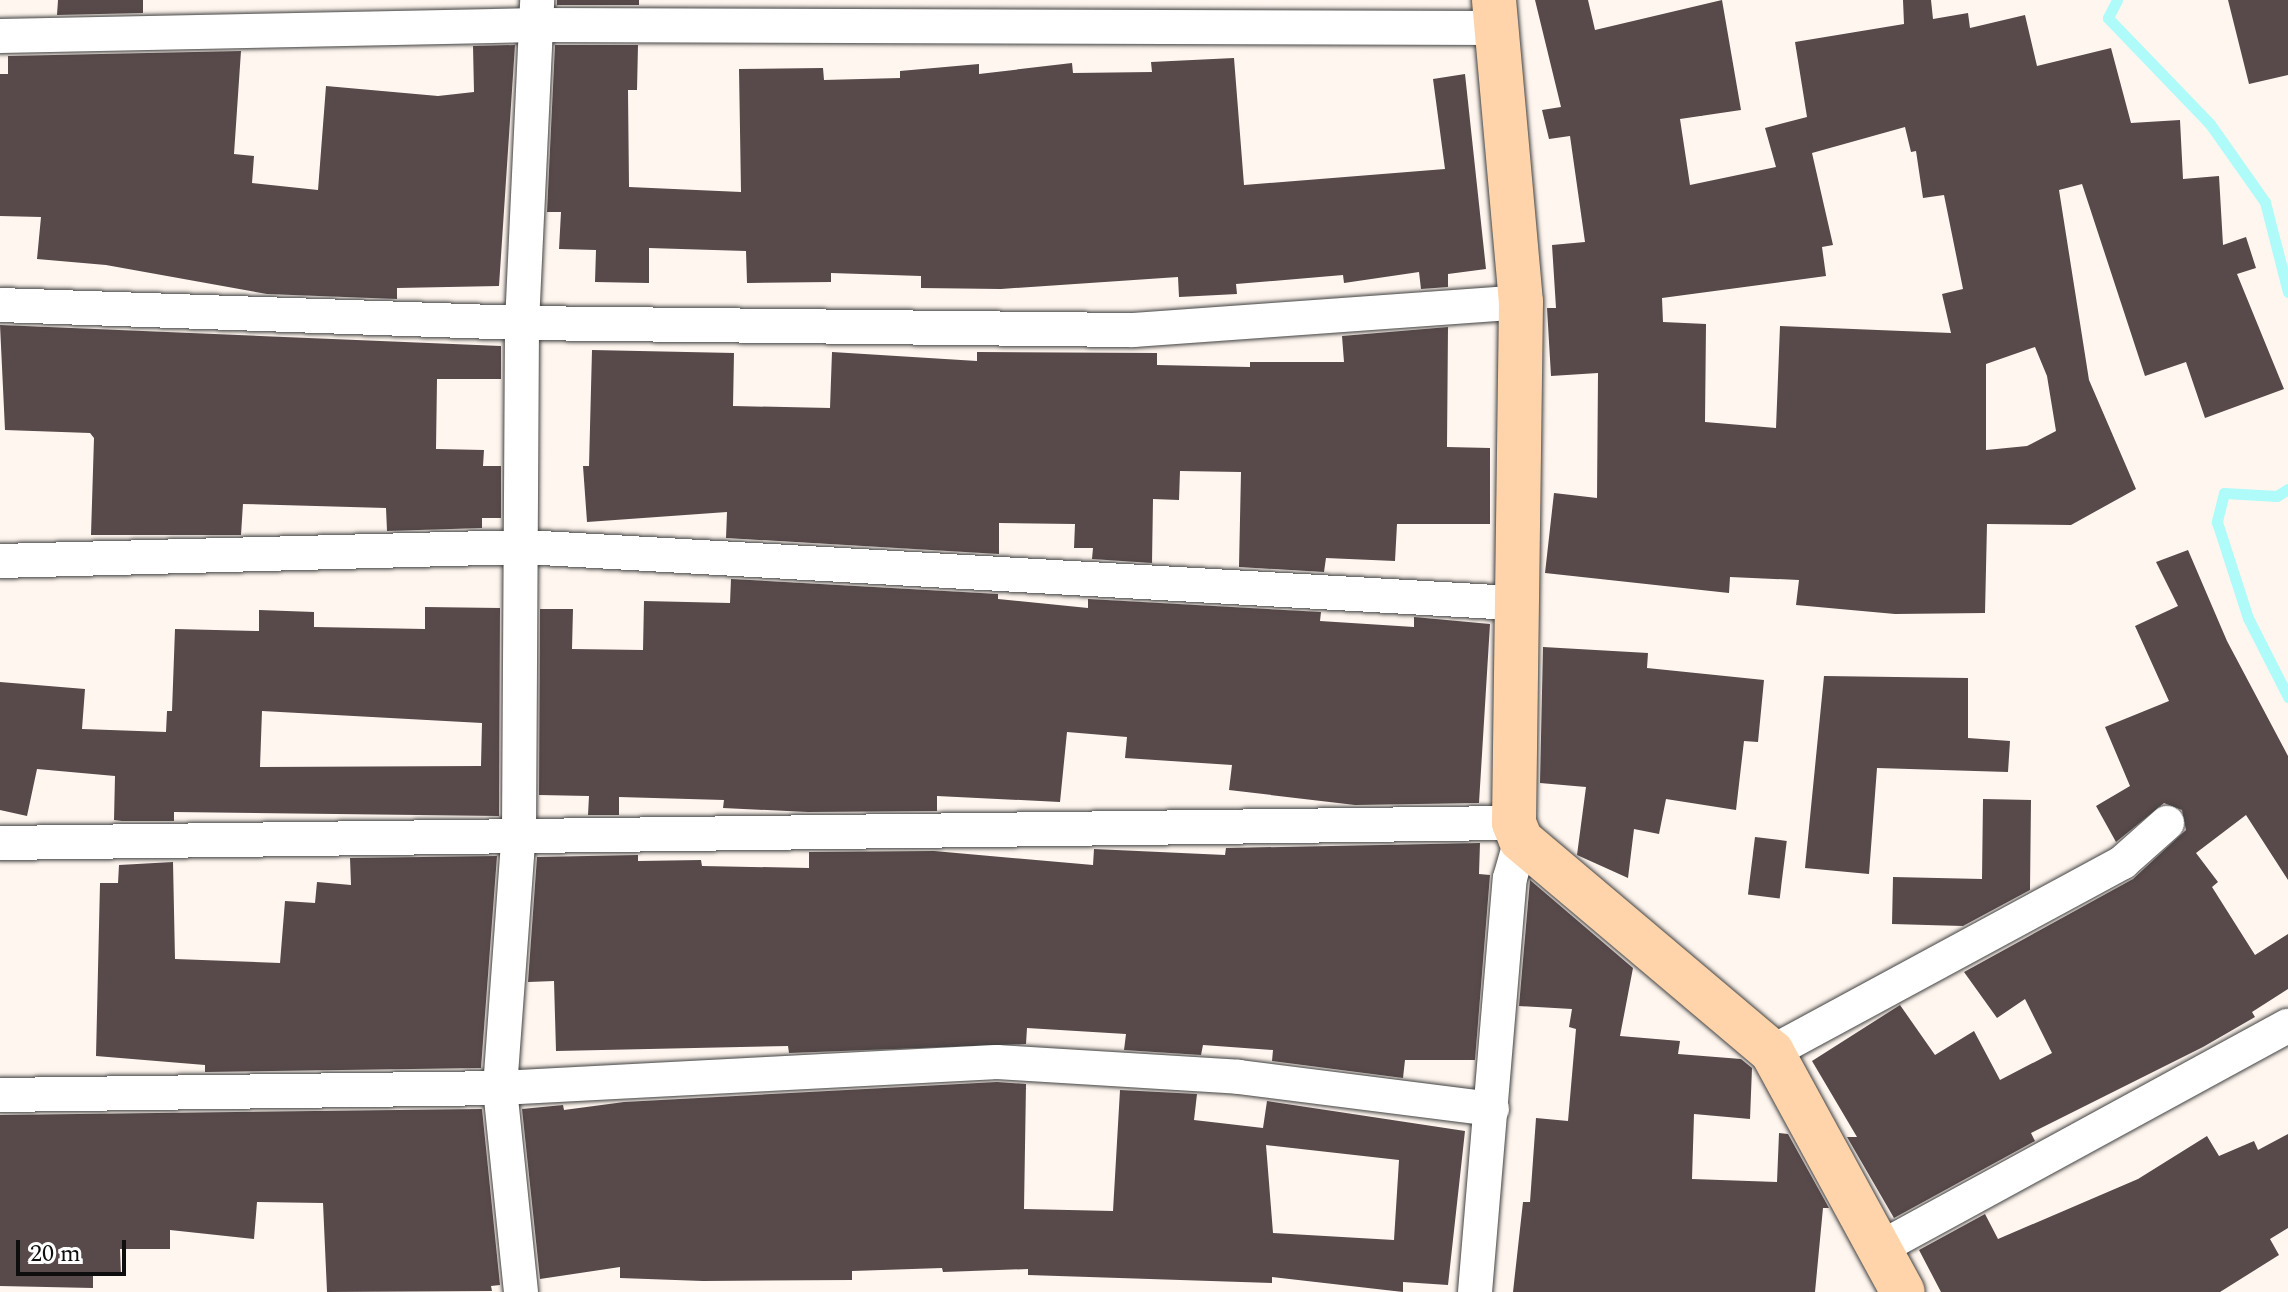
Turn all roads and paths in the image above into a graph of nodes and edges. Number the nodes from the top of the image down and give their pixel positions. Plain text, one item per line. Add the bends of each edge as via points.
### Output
1 (538, 13) edge
2 (1495, 14) edge
3 (0, 36) edge
4 (1521, 302) junction
5 (0, 305) edge
6 (522, 323) junction
7 (524, 547) junction
8 (0, 561) edge
9 (1513, 603) junction
10 (2167, 823) dead end
11 (1517, 831) junction
12 (519, 832) junction
13 (0, 843) edge
14 (2288, 1026) edge
15 (1772, 1052) junction
16 (500, 1088) junction
17 (0, 1095) edge
18 (1492, 1109) junction
19 (1882, 1247) junction
20 (521, 1292) edge
21 (1475, 1292) edge
22 (1903, 1292) edge

1 - 2 street
1 - 3 street
1 - 6 street
2 - 4 street
4 - 6 street via 1133,330
4 - 9 street
5 - 6 street
6 - 7 street
7 - 8 street
7 - 9 street
7 - 12 street
9 - 11 street
10 - 15 street via 2123,862
11 - 12 street
11 - 15 street
11 - 18 street
12 - 13 street
12 - 16 street
14 - 19 street
15 - 19 street
16 - 17 street
16 - 18 street via 997,1062 1239,1077
16 - 20 street
18 - 21 street
19 - 22 street

